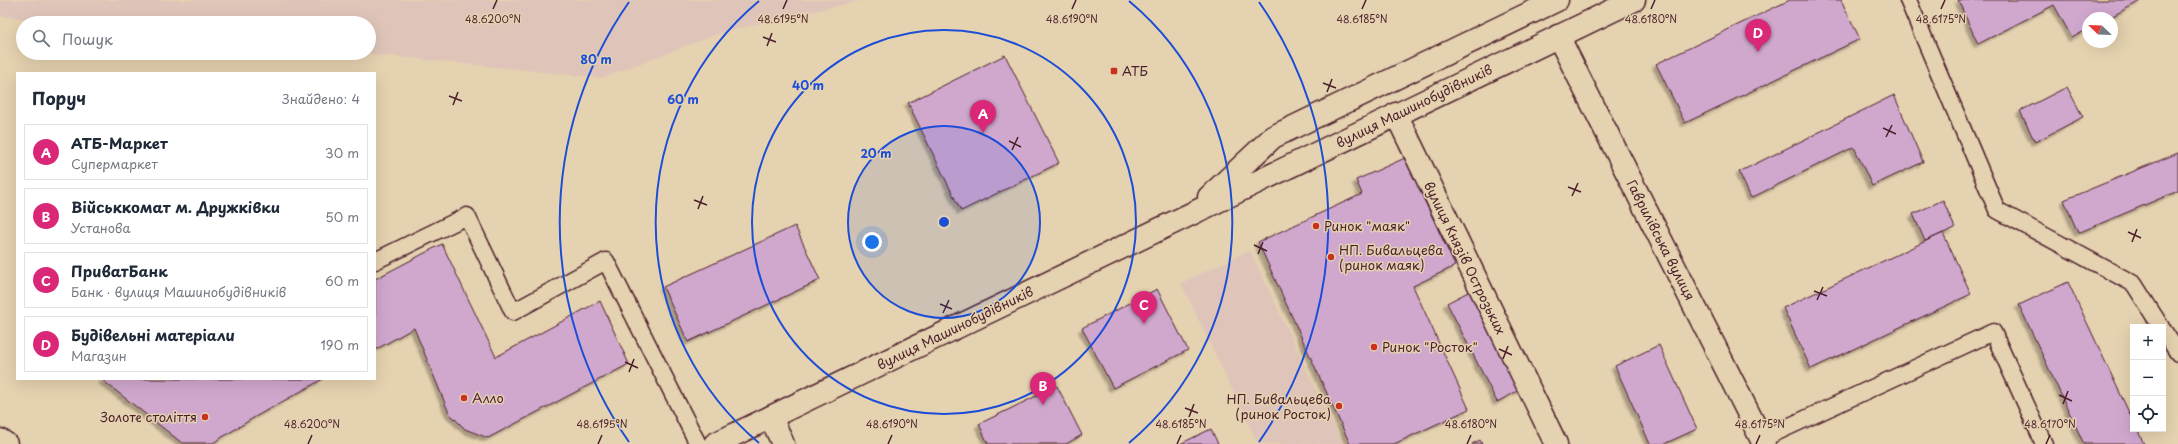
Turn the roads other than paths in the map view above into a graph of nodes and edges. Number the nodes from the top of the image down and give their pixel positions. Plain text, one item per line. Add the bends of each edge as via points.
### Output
1 (1557, 0) edge
2 (1634, 0) edge
3 (1908, 0) edge
4 (1558, 36) junction
5 (1396, 114) junction
6 (1194, 212) junction
7 (376, 261) edge
8 (2159, 324) edge
9 (2166, 335) edge
10 (2178, 353) edge
11 (771, 417) junction
12 (0, 440) edge
13 (1763, 442) edge
14 (6, 444) edge
15 (698, 444) edge
16 (715, 444) edge
17 (783, 444) edge
18 (1556, 444) edge
19 (2044, 444) edge

1 - 6 street, вулиця Машинобудівників via 1273,137
2 - 4 street, вулиця Машинобудівників
3 - 8 lane via 1997,210 2134,284
4 - 5 street, вулиця Машинобудівників
4 - 13 street, Гаврилівська вулиця
5 - 6 street, вулиця Машинобудівників
5 - 18 street, вулиця Князів Острозьких
6 - 11 street, вулиця Машинобудівників
7 - 15 lane via 467,216 513,312 606,261
9 - 10 lane
11 - 16 street, вулиця Машинобудівників
11 - 17 street
12 - 14 street
13 - 19 lane via 1993,332

